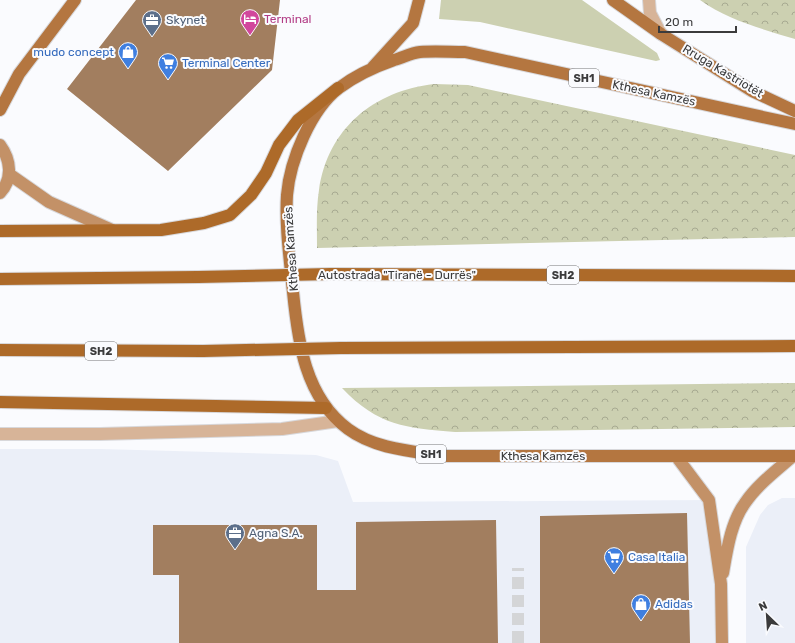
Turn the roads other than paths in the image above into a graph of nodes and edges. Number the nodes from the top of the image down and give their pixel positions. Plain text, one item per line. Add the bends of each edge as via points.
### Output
1 (75, 0) edge
2 (419, 0) edge
3 (613, 0) edge
4 (649, 0) edge
5 (661, 34) junction
6 (372, 67) junction
7 (338, 88) junction
8 (0, 110) edge
9 (795, 111) edge
10 (795, 124) edge
11 (0, 145) edge
12 (9, 174) junction
13 (0, 193) edge
14 (112, 230) junction
15 (0, 231) edge
16 (795, 276) edge
17 (0, 279) edge
18 (795, 346) edge
19 (0, 350) edge
20 (0, 402) edge
21 (326, 408) junction
22 (338, 421) junction
23 (0, 434) edge
24 (676, 456) junction
25 (794, 456) edge
26 (721, 584) junction
27 (722, 643) edge

1 - 8 main road via 19,74
2 - 6 main road, SH1 via 413,23
3 - 5 main road, Rruga Kastriotët
4 - 5 street via 650,13
5 - 9 main road, Rruga Kastriotët via 752,91
6 - 7 main road, Kthesa Kamzës / SH1
6 - 10 main road, Kthesa Kamzës / SH1 via 418,52 466,52
7 - 14 highway via 298,120 279,145 266,173 251,195 230,215 178,228
7 - 21 main road, Kthesa Kamzës / SH1 via 314,118 302,141 291,169 287,195 287,229 295,312 302,352 313,386
11 - 12 main road via 8,159
12 - 13 main road
12 - 14 main road via 49,202
14 - 15 highway
16 - 17 highway, Autostrada "Tiranë - Durrës" / SH2, bridge via 331,274
18 - 19 highway, SH2, bridge
20 - 21 highway
21 - 22 main road, Kthesa Kamzës / SH1
22 - 23 street via 282,429
22 - 24 main road, Kthesa Kamzës / SH1 via 365,440 398,449 444,456
24 - 25 main road, Kthesa Kamzës / SH1
24 - 26 main road via 709,500
25 - 26 main road via 742,507 729,540
26 - 27 main road

